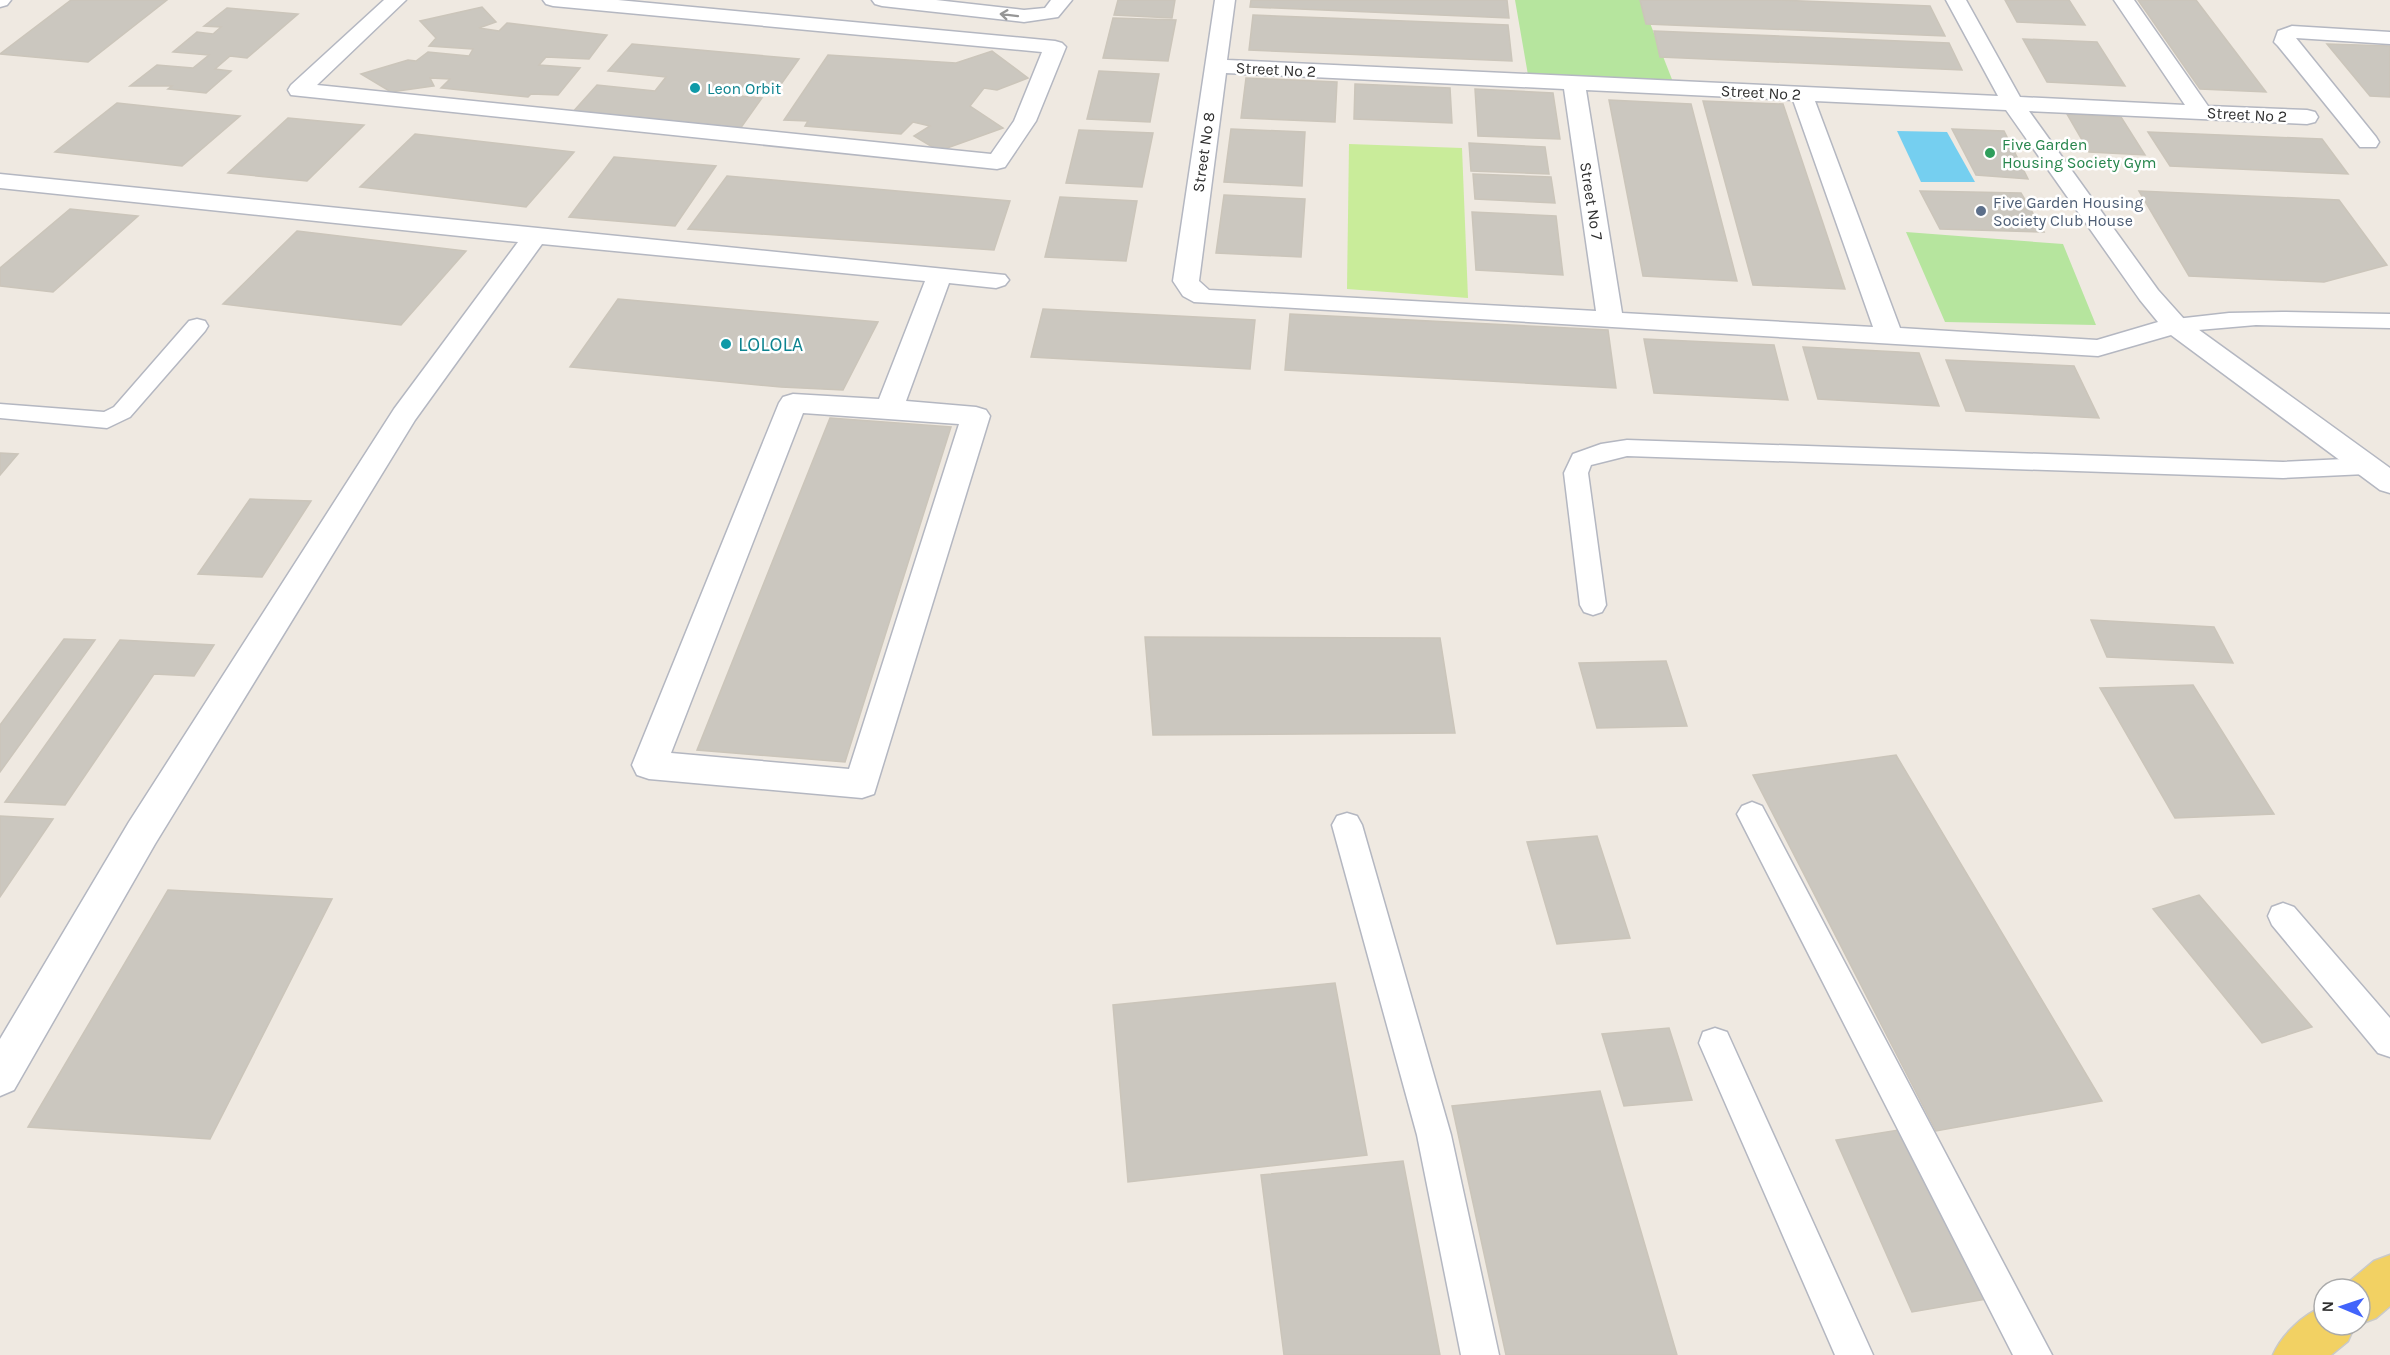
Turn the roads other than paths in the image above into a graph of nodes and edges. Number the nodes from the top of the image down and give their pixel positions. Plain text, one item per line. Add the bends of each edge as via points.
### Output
1 (396, 0) edge
2 (553, 0) edge
3 (882, 0) edge
4 (1062, 0) edge
5 (1225, 0) edge
6 (1956, 0) edge
7 (2124, 0) edge
8 (2390, 38) edge
9 (1215, 66) junction
10 (1574, 84) junction
11 (1802, 94) junction
12 (2013, 104) junction
13 (2201, 112) junction
14 (2307, 117) dead end
15 (2368, 142) dead end
16 (0, 181) edge
17 (535, 236) junction
18 (940, 274) junction
19 (996, 280) dead end
20 (1610, 319) junction
21 (2390, 321) edge
22 (2175, 325) junction
23 (197, 326) dead end
24 (1889, 336) junction
25 (889, 409) junction
26 (0, 411) edge
27 (2366, 466) junction
28 (2390, 483) edge
29 (1593, 605) dead end
30 (1752, 814) dead end
31 (1347, 825) dead end
32 (2283, 916) dead end
33 (1715, 1042) dead end
34 (2390, 1042) edge
35 (0, 1077) edge
36 (2390, 1277) edge
37 (2372, 1292) edge
38 (2318, 1337) edge
39 (1480, 1355) edge
40 (1854, 1355) edge
41 (2033, 1355) edge
42 (2296, 1355) edge

1 - 2 street via 299,90 997,162 1025,121 1055,47
4 -> 3 street via 1051,13 1024,16
5 - 9 street, Street No 8
6 - 12 street
7 - 13 street
8 - 15 street via 2292,32 2285,35 2284,42
9 - 10 street, Street No 2
9 - 20 street, Street No 8 via 1186,281 1192,291 1203,297
10 - 11 street, Street No 2
10 - 20 street, Street No 7
11 - 12 street, Street No 2
11 - 24 street
12 - 13 street, Street No 2
12 - 22 street via 2149,295
13 - 14 street, Street No 2
16 - 17 street
17 - 18 street
17 - 35 street via 404,415 142,832
18 - 19 street
18 - 25 street
20 - 24 street
21 - 22 lane via 2248,318
22 - 24 street via 2098,348
22 - 27 street
23 - 26 lane via 122,412 107,420
25 - 25 street via 793,403 649,765 862,784 976,416
27 - 28 street
27 - 29 lane via 2283,470 1639,448 1601,452 1581,460 1576,473
30 - 41 lane
31 - 39 lane via 1434,1135
32 - 34 lane
33 - 40 lane
36 - 37 main road
38 - 42 main road

